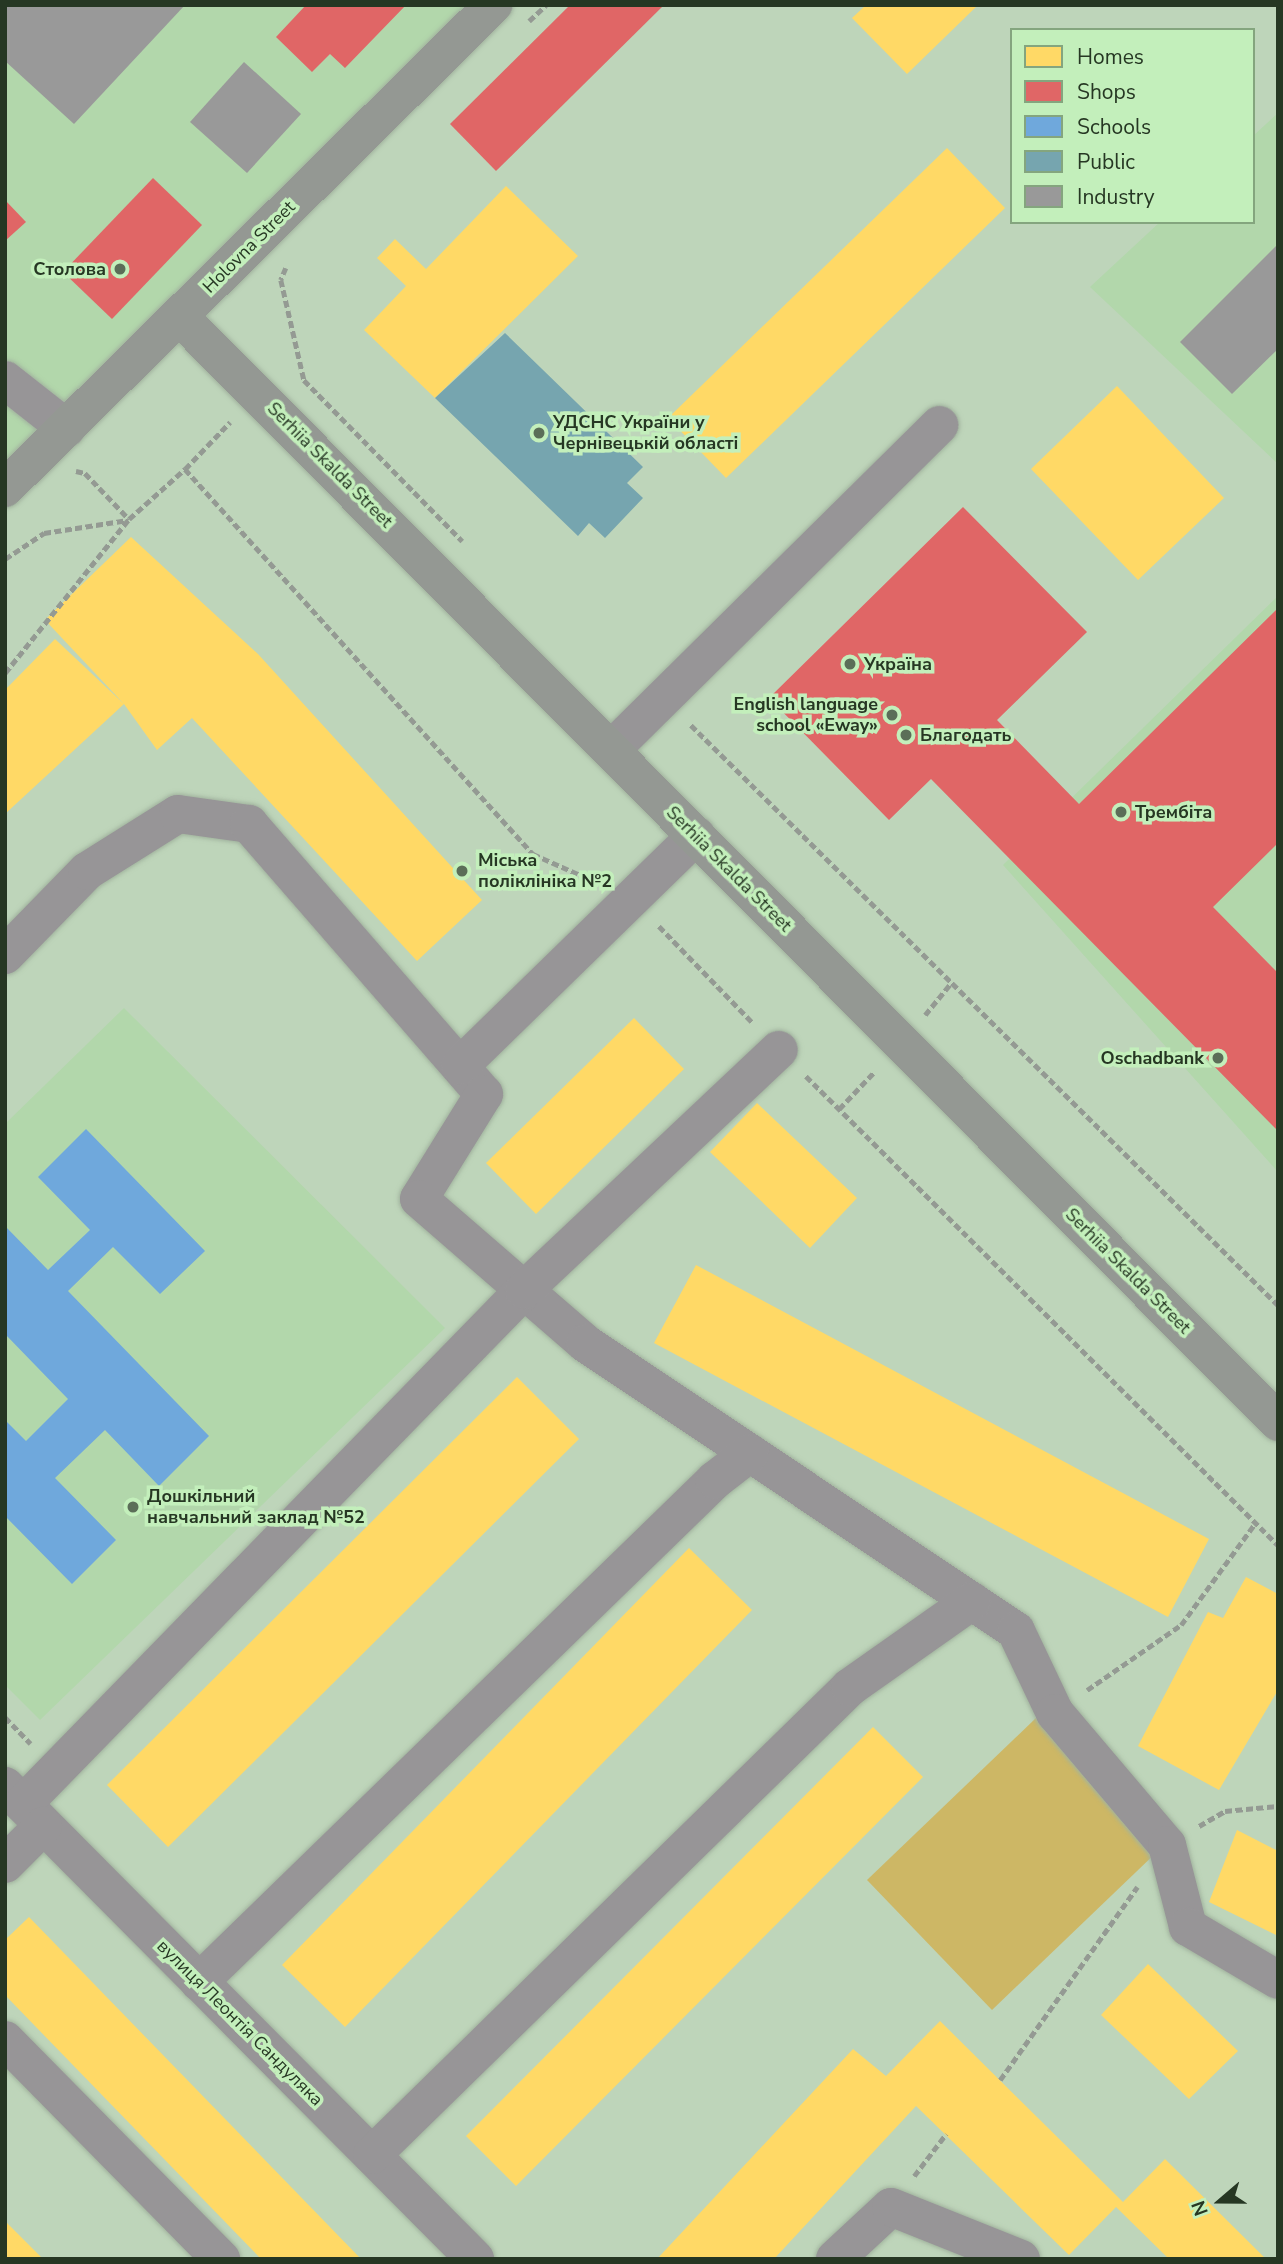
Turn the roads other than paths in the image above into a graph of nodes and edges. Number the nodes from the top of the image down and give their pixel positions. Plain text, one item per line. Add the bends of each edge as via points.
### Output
1 (493, 5) edge
2 (179, 316) junction
3 (5, 380) edge
4 (939, 425) dead end
5 (66, 428) junction
6 (5, 488) edge
7 (611, 750) junction
8 (696, 836) junction
9 (5, 956) edge
10 (779, 1050) road end
11 (460, 1066) junction
12 (524, 1290) junction
13 (1277, 1420) edge
14 (750, 1453) junction
15 (972, 1601) junction
16 (24, 1805) edge
17 (5, 1864) edge
18 (1278, 1980) edge
19 (199, 1982) junction
20 (5, 2040) edge
21 (372, 2155) junction
22 (221, 2259) edge
23 (475, 2259) edge
24 (835, 2259) edge
25 (1021, 2259) edge

1 - 2 main road, Holovna Street
2 - 5 main road, Holovna Street
2 - 7 main road, Serhiia Skalda Street
3 - 5 street
4 - 7 street
5 - 6 main road, Holovna Street
7 - 8 main road, Serhiia Skalda Street
8 - 11 street
8 - 13 main road, Serhiia Skalda Street
9 - 11 street via 87,871 178,814 249,824
10 - 12 street
11 - 12 street via 484,1094 419,1199
12 - 14 street via 585,1343
12 - 16 street
14 - 15 street
14 - 19 street via 715,1480
15 - 18 street via 1016,1632 1055,1713 1167,1845 1188,1927
15 - 21 street via 850,1687
16 - 17 street
16 - 19 street, вулиця Леонтія Сандуляка
19 - 21 street, вулиця Леонтія Сандуляка
20 - 22 street
21 - 23 street, вулиця Леонтія Сандуляка
24 - 25 street via 891,2207

